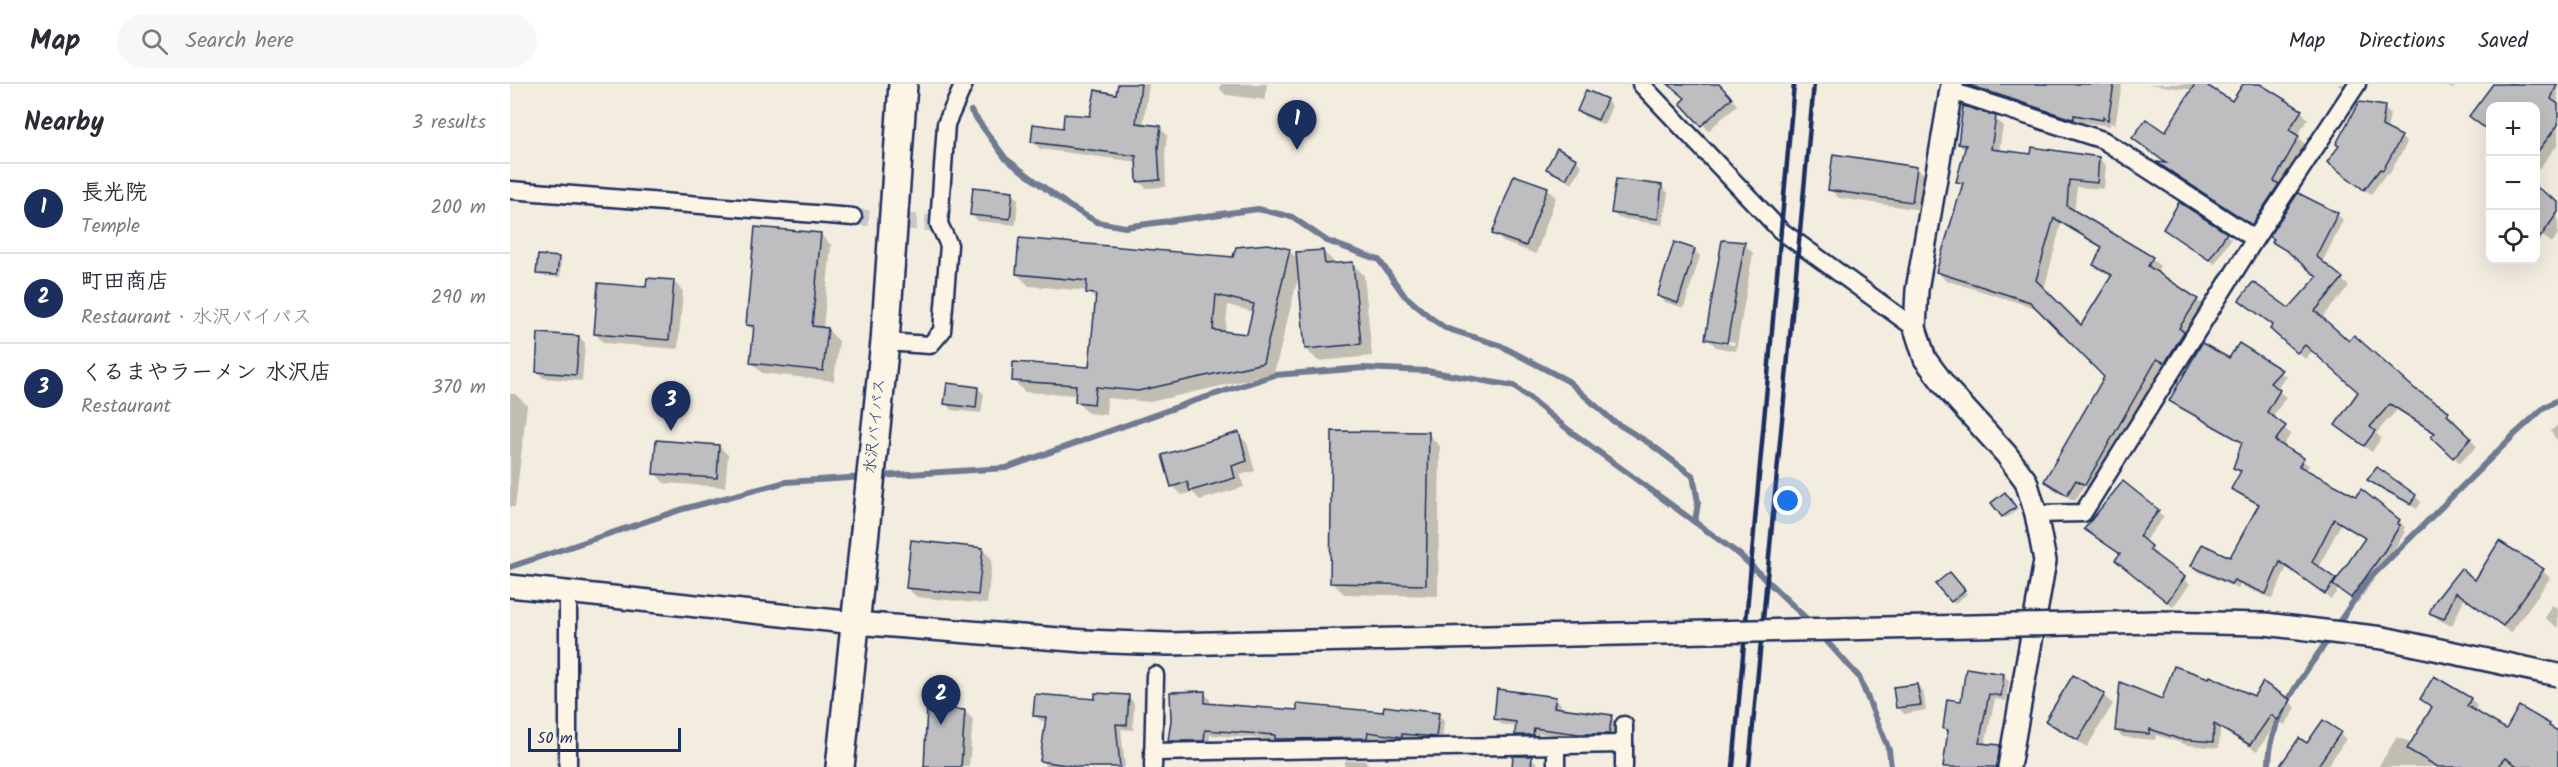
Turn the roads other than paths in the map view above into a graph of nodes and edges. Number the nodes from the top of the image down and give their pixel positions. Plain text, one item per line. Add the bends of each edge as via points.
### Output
1 (903, 84) edge
2 (964, 84) edge
3 (1641, 84) edge
4 (2357, 84) edge
5 (1952, 88) edge
6 (510, 190) edge
7 (854, 217) tunnel mouth
8 (2255, 239) junction
9 (1915, 328) junction
10 (885, 342) junction
11 (2036, 514) junction
12 (510, 586) edge
13 (568, 591) junction
14 (855, 622) junction
15 (1155, 675) dead end
16 (2558, 675) edge
17 (1624, 725) dead end
18 (1624, 744) junction
19 (1556, 745) junction
20 (1153, 759) edge
21 (568, 767) edge
22 (840, 767) edge
23 (1556, 767) edge
24 (1624, 767) edge
25 (2009, 767) edge

1 - 10 highway, 水沢バイパス
2 - 10 street via 946,124 939,224 948,245 942,331 930,345
3 - 9 street via 1780,230
4 - 8 street
5 - 8 street via 2103,140
5 - 9 street via 1917,290
6 - 7 street
8 - 11 street via 2083,513
9 - 11 street via 1925,359 2026,481
10 - 14 highway, 水沢バイパス
11 - 25 street via 2045,561
12 - 13 street
13 - 14 street
13 - 21 street
14 - 16 street, bridge via 1127,644 2145,622 2253,624 2383,638
14 - 22 highway, 水沢バイパス
15 - 20 street
17 - 18 street
18 - 19 street
18 - 24 street
19 - 20 street
19 - 23 street

